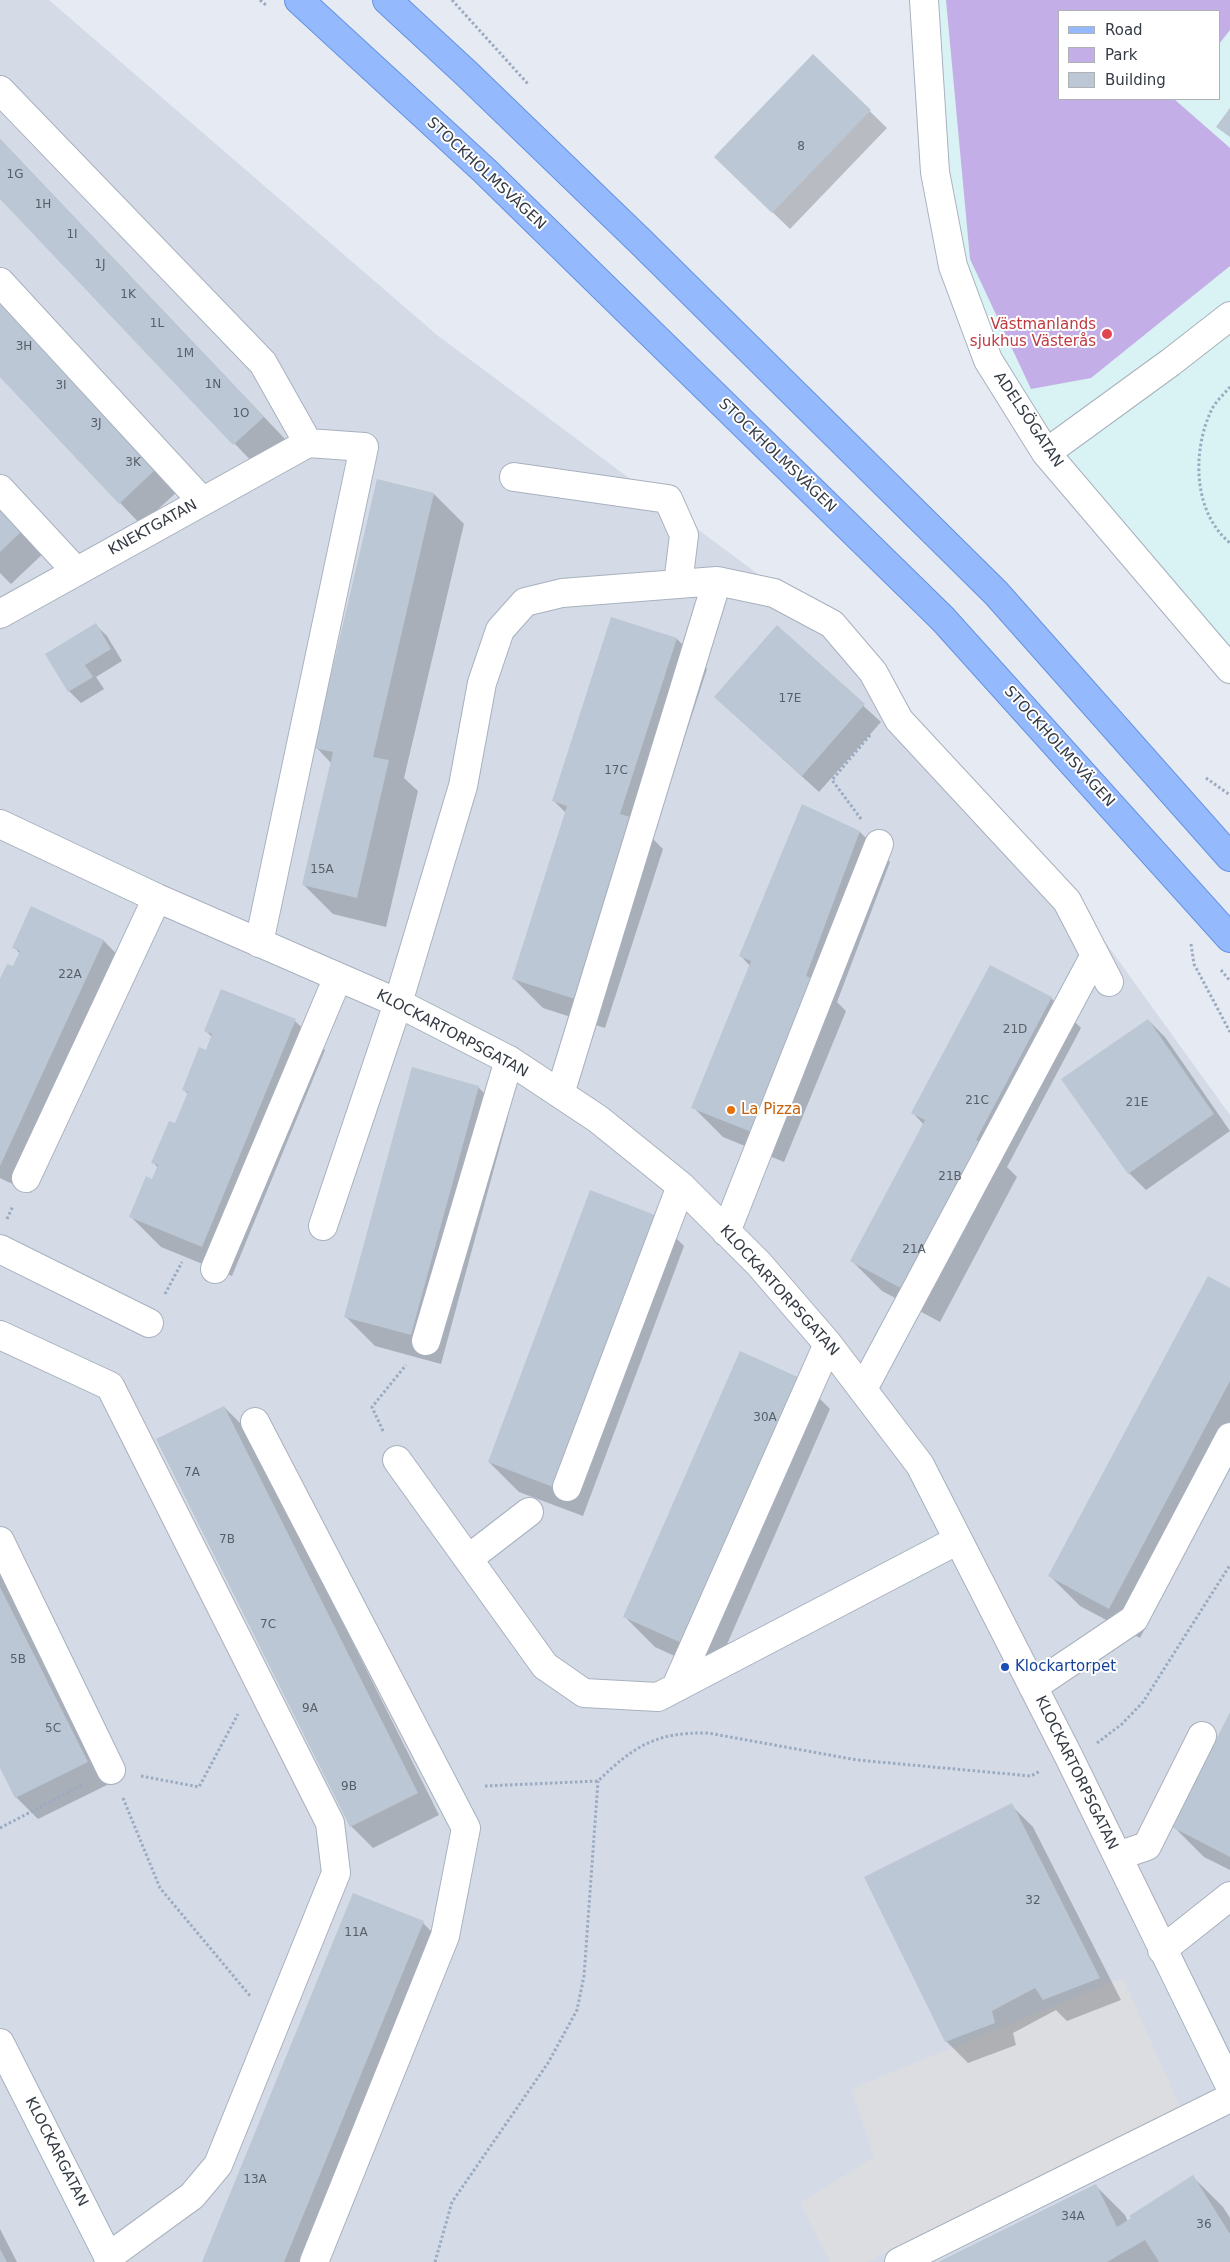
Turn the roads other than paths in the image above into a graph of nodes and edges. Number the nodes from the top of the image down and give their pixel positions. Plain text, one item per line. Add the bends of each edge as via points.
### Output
1 (298, 0) edge
2 (387, 0) edge
3 (924, 0) edge
4 (0, 90) edge
5 (0, 282) edge
6 (1230, 316) edge
7 (308, 443) junction
8 (1046, 453) junction
9 (514, 477) dead end
10 (0, 489) edge
11 (202, 501) junction
12 (76, 571) junction
13 (717, 581) junction
14 (678, 584) junction
15 (0, 614) edge
16 (1230, 669) edge
17 (0, 824) edge
18 (879, 844) road end
19 (1230, 857) edge
20 (157, 898) junction
21 (1230, 938) edge
22 (259, 943) junction
23 (1095, 955) junction
24 (338, 977) junction
25 (1109, 982) dead end
26 (398, 1002) junction
27 (509, 1060) junction
28 (560, 1094) junction
29 (26, 1178) dead end
30 (681, 1186) junction
31 (323, 1226) dead end
32 (726, 1232) junction
33 (0, 1249) edge
34 (215, 1269) road end
35 (149, 1323) road end
36 (0, 1335) edge
37 (426, 1341) road end
38 (828, 1344) junction
39 (863, 1388) junction
40 (256, 1422) dead end
41 (1230, 1437) edge
42 (398, 1460) road end
43 (567, 1487) dead end
44 (529, 1512) dead end
45 (958, 1540) junction
46 (0, 1541) edge
47 (468, 1559) junction
48 (1033, 1687) junction
49 (676, 1688) junction
50 (1202, 1736) dead end
51 (111, 1770) road end
52 (1118, 1856) junction
53 (1230, 1896) edge
54 (1162, 1950) junction
55 (0, 2043) edge
56 (1230, 2086) edge
57 (1230, 2098) edge
58 (109, 2260) edge
59 (314, 2262) edge
60 (898, 2262) edge

1 - 21 main road, STOCKHOLMSVÄGEN via 485,172 943,619
2 - 19 main road via 640,241 996,593
3 - 8 street, ADELSÖGATAN via 935,172 953,266 988,360
4 - 7 street via 262,363
5 - 11 street
6 - 8 street
7 - 11 street, KNEKTGATAN
7 - 22 street via 364,447
8 - 16 street, ADELSÖGATAN
9 - 14 street via 668,499 684,535
10 - 12 street
11 - 12 street, KNEKTGATAN
12 - 15 street, KNEKTGATAN
13 - 14 street
13 - 23 street via 774,594 832,624 873,672 899,720 1066,901
13 - 28 street
14 - 26 street via 562,592 525,602 500,630 482,683 463,786
17 - 20 street, KLOCKARTORPSGATAN
18 - 32 street
20 - 22 street, KLOCKARTORPSGATAN
20 - 29 street
22 - 24 street, KLOCKARTORPSGATAN
23 - 25 street
23 - 39 street
24 - 26 street, KLOCKARTORPSGATAN
24 - 34 street
26 - 27 street, KLOCKARTORPSGATAN
26 - 31 street
27 - 28 street, KLOCKARTORPSGATAN
27 - 37 street
28 - 30 street, KLOCKARTORPSGATAN via 598,1119
30 - 32 street, KLOCKARTORPSGATAN
30 - 43 street
32 - 38 street, KLOCKARTORPSGATAN via 759,1264
33 - 35 street
36 - 58 street via 110,1386 330,1823 336,1872 218,2165 192,2196
38 - 39 street, KLOCKARTORPSGATAN
38 - 49 street
39 - 45 street, KLOCKARTORPSGATAN via 920,1465
40 - 59 street via 466,1828 445,1936
41 - 48 street via 1134,1619
42 - 47 street
44 - 47 street
45 - 48 street, KLOCKARTORPSGATAN
45 - 49 street
46 - 51 street
47 - 49 street via 546,1666 584,1693 658,1697
48 - 52 street, KLOCKARTORPSGATAN
50 - 52 street via 1147,1846
52 - 54 street, KLOCKARTORPSGATAN
53 - 54 street
54 - 56 street, KLOCKARTORPSGATAN
55 - 58 street, KLOCKARGATAN
57 - 60 street

